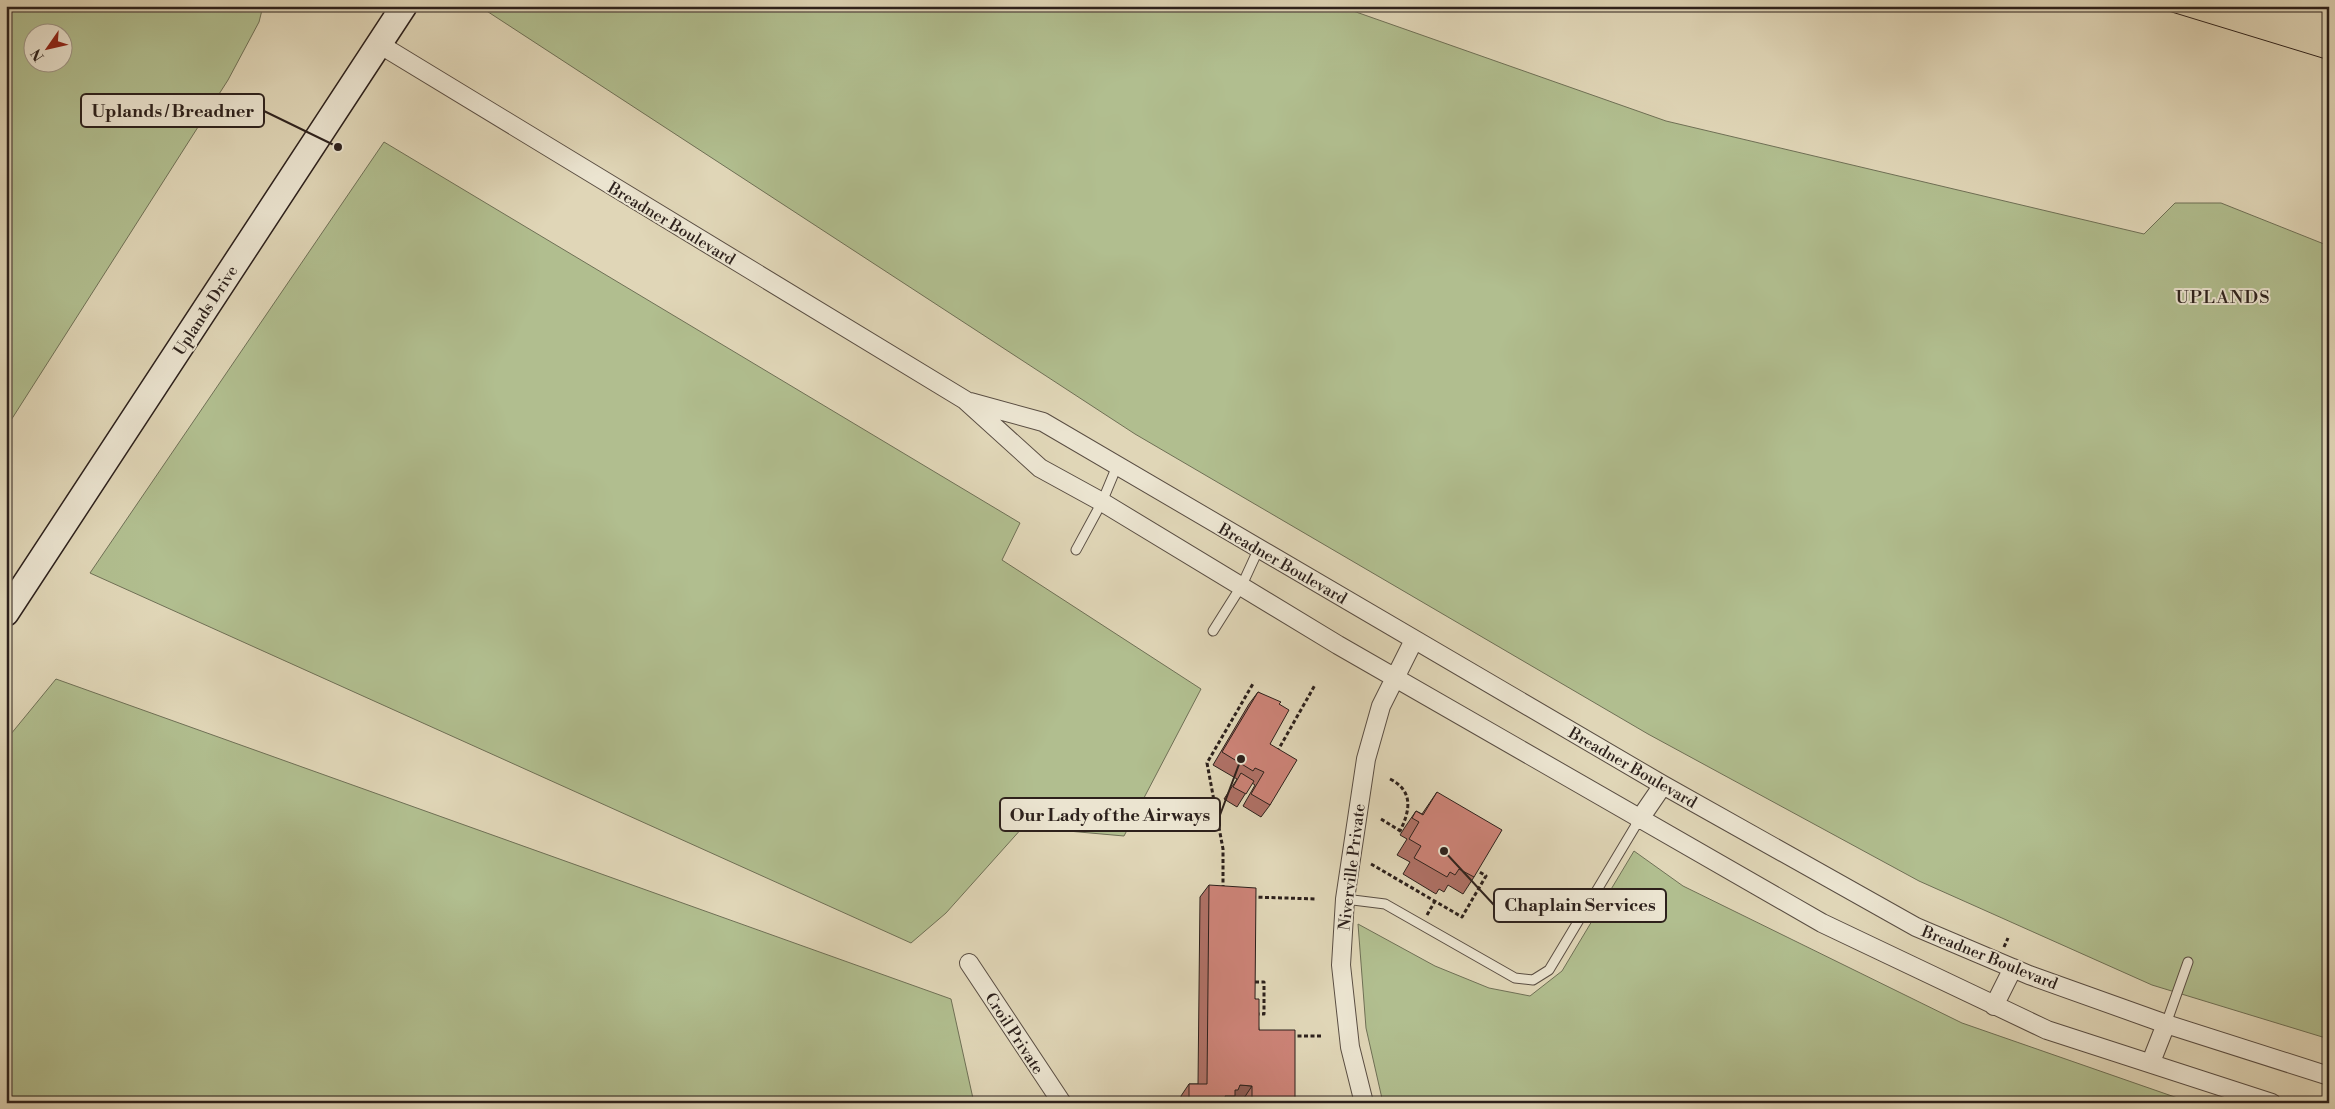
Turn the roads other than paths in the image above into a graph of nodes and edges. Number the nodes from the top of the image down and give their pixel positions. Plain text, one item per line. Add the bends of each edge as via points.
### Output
1 (404, 6) edge
2 (379, 44) junction
3 (965, 400) junction
4 (1117, 466) junction
5 (1102, 502) junction
6 (1259, 548) junction
7 (1076, 550) dead end
8 (1242, 585) junction
9 (6, 613) edge
10 (1213, 632) dead end
11 (1414, 640) junction
12 (1395, 676) junction
13 (1663, 785) junction
14 (1639, 820) junction
15 (1344, 899) junction
16 (2188, 962) dead end
17 (969, 963) dead end
18 (2013, 968) junction
19 (1994, 1006) junction
20 (2166, 1024) junction
21 (2151, 1062) junction
22 (2329, 1076) edge
23 (1062, 1103) edge
24 (1364, 1103) edge
25 (2272, 1103) edge

1 - 2 main road, Uplands Drive
2 - 3 street, Breadner Boulevard
2 - 9 main road, Uplands Drive
3 - 4 street, Breadner Boulevard via 1042,422
3 - 5 street, Breadner Boulevard via 1040,468
4 - 5 lane
4 - 6 street, Breadner Boulevard
5 - 7 lane
5 - 8 street, Breadner Boulevard
6 - 8 lane
6 - 11 street, Breadner Boulevard
8 - 10 lane
8 - 12 street, Breadner Boulevard
11 - 12 street, Niverville Private
11 - 13 street, Breadner Boulevard
12 - 14 street, Breadner Boulevard
12 - 15 street, Niverville Private via 1381,706 1366,759
13 - 14 street
13 - 18 street, Breadner Boulevard via 1916,926
14 - 15 lane via 1549,970 1533,980 1515,978 1386,904
14 - 19 street, Breadner Boulevard via 1822,923
15 - 24 street, Niverville Private via 1340,965 1350,1047
16 - 20 lane
17 - 23 street, Croil Private
18 - 19 street
18 - 20 street, Breadner Boulevard
19 - 21 street, Breadner Boulevard via 2047,1030
20 - 21 street
20 - 22 street, Breadner Boulevard
21 - 25 street, Breadner Boulevard

